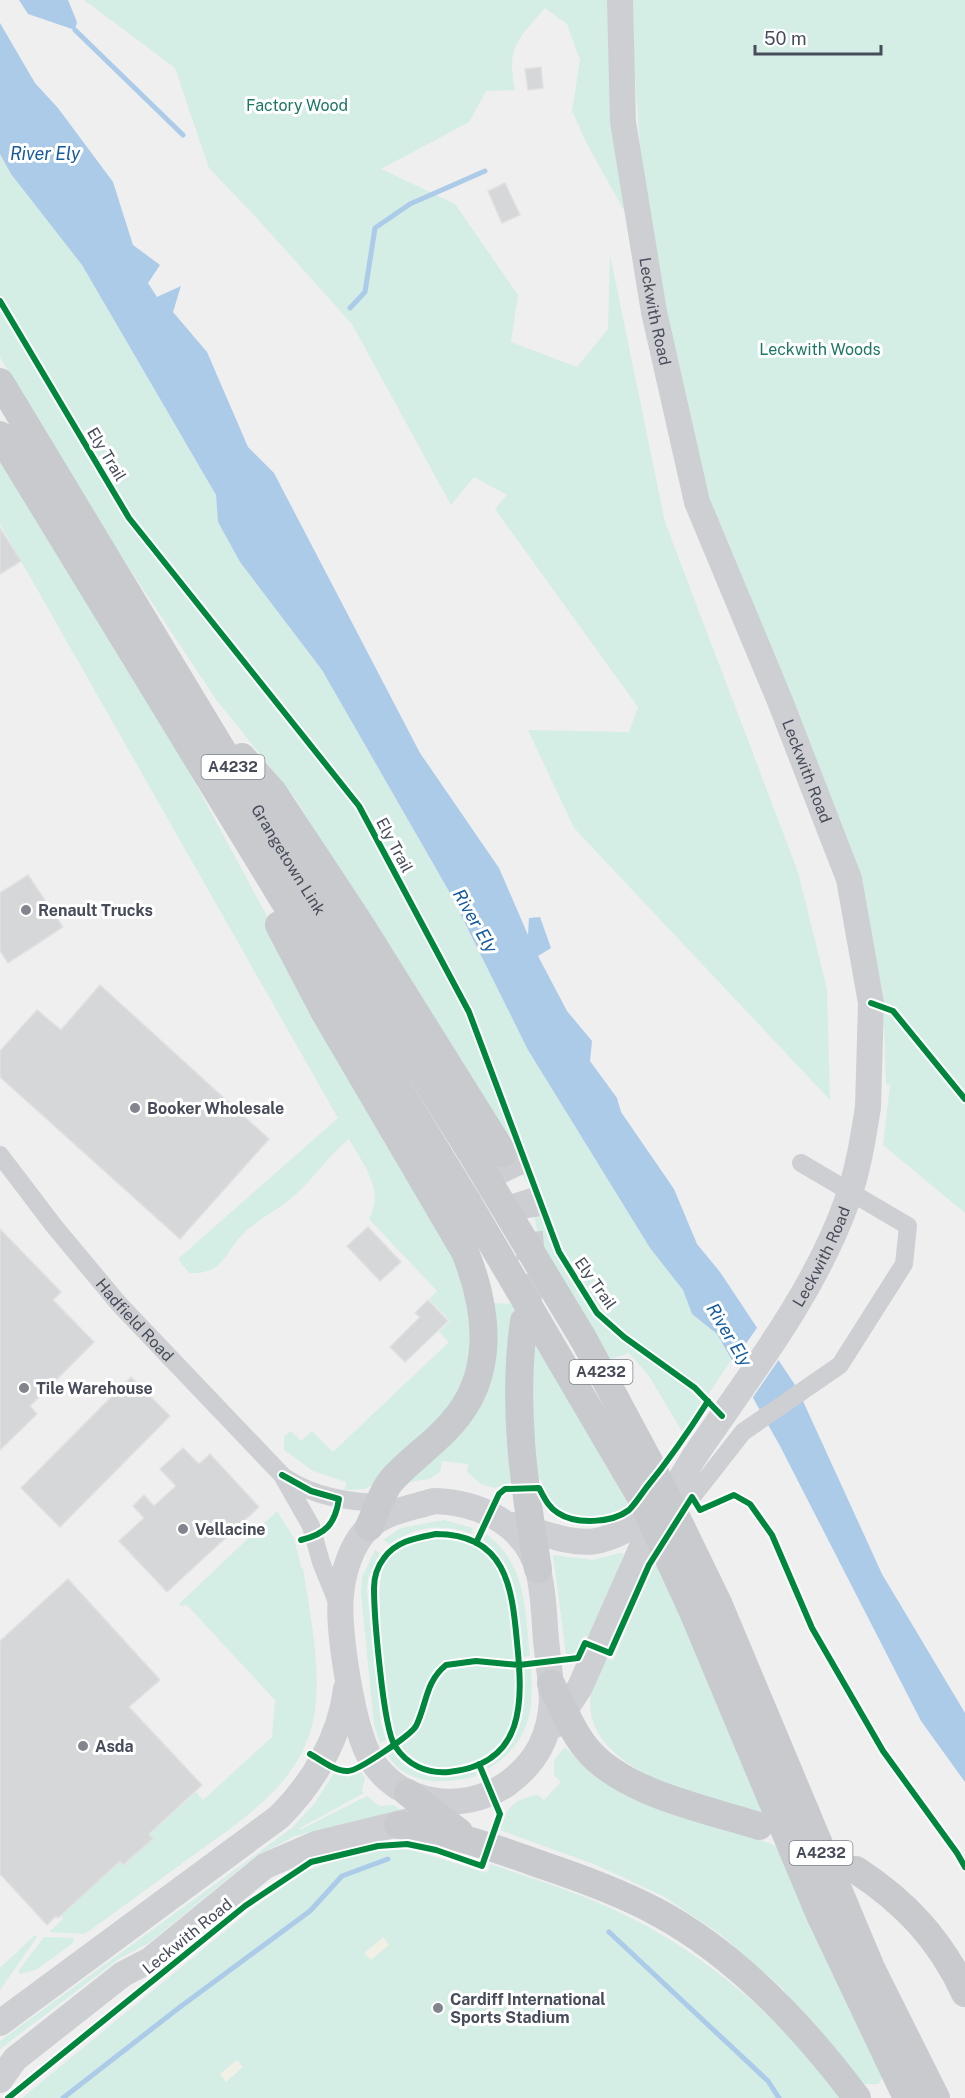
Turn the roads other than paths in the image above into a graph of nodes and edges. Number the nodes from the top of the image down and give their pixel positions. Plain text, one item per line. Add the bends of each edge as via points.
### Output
1 (620, 0) edge
2 (0, 382) edge
3 (0, 435) edge
4 (199, 709) junction
5 (230, 814) junction
6 (503, 1153) tunnel mouth
7 (0, 1155) edge
8 (801, 1163) dead end
9 (524, 1321) tunnel mouth
10 (282, 1475) junction
11 (671, 1495) junction
12 (375, 1515) junction
13 (502, 1522) junction
14 (531, 1530) junction
15 (538, 1569) junction
16 (706, 1608) junction
17 (341, 1611) junction
18 (347, 1674) junction
19 (551, 1684) junction
20 (565, 1710) junction
21 (545, 1741) junction
22 (408, 1793) junction
23 (469, 1801) junction
24 (435, 1814) junction
25 (398, 1825) junction
26 (759, 1826) dead end
27 (468, 1838) junction
28 (856, 1870) dead end
29 (965, 1993) edge
30 (0, 2023) edge
31 (8, 2062) edge
32 (0, 2080) edge
33 (857, 2098) edge
34 (907, 2098) edge
35 (936, 2098) edge

1 - 11 main road, Leckwith Road, bridge via 623,122 659,334 697,502 849,879 871,1003 868,1107 847,1202 819,1265 787,1319
2 - 4 main road, Grangetown Link / A4232
3 - 5 main road, Grangetown Link / A4232
4 - 6 main road via 273,792
4 - 16 main road, Grangetown Link / A4232, bridge via 584,1340 652,1467
5 - 12 main road via 253,874 315,993 446,1216 480,1293 485,1327 483,1356 468,1400 452,1424 390,1482
5 - 16 main road, Grangetown Link / A4232, bridge via 467,1201
7 - 10 street, Hadfield Road via 119,1304
8 - 11 street via 908,1226 904,1264 840,1365 743,1432 692,1497
9 - 14 main road via 518,1407
10 - 12 street via 318,1494 353,1502
10 - 17 street via 311,1526
11 - 14 main road, Leckwith Road via 627,1531 597,1542 568,1541
11 - 20 main road, Leckwith Road via 632,1566 580,1687
12 - 13 main road via 434,1501 470,1505
12 - 17 main road via 343,1577
13 - 14 main road, Leckwith Road
13 - 15 main road via 521,1538
14 - 15 main road
15 - 19 main road
16 - 34 main road, A4232 via 820,1915
16 - 35 main road, A4232 via 871,1968
17 - 18 main road
18 - 22 main road via 357,1722 371,1759 390,1781
18 - 30 main road via 346,1693 333,1737 310,1780 279,1817
19 - 20 main road
19 - 21 main road via 551,1717
20 - 21 main road, Leckwith Road
20 - 26 main road via 585,1747 611,1772 642,1787
21 - 23 main road, Leckwith Road via 523,1772
22 - 23 main road via 431,1801
22 - 24 main road
23 - 24 main road, Leckwith Road
24 - 25 main road, Leckwith Road
24 - 27 main road
25 - 27 main road
25 - 31 main road, Leckwith Road via 316,1844 265,1866 150,1960 123,1974
27 - 33 main road via 636,1902 700,1940 750,1978 830,2061
28 - 29 main road via 884,1888 923,1924
31 - 32 main road, Leckwith Road

